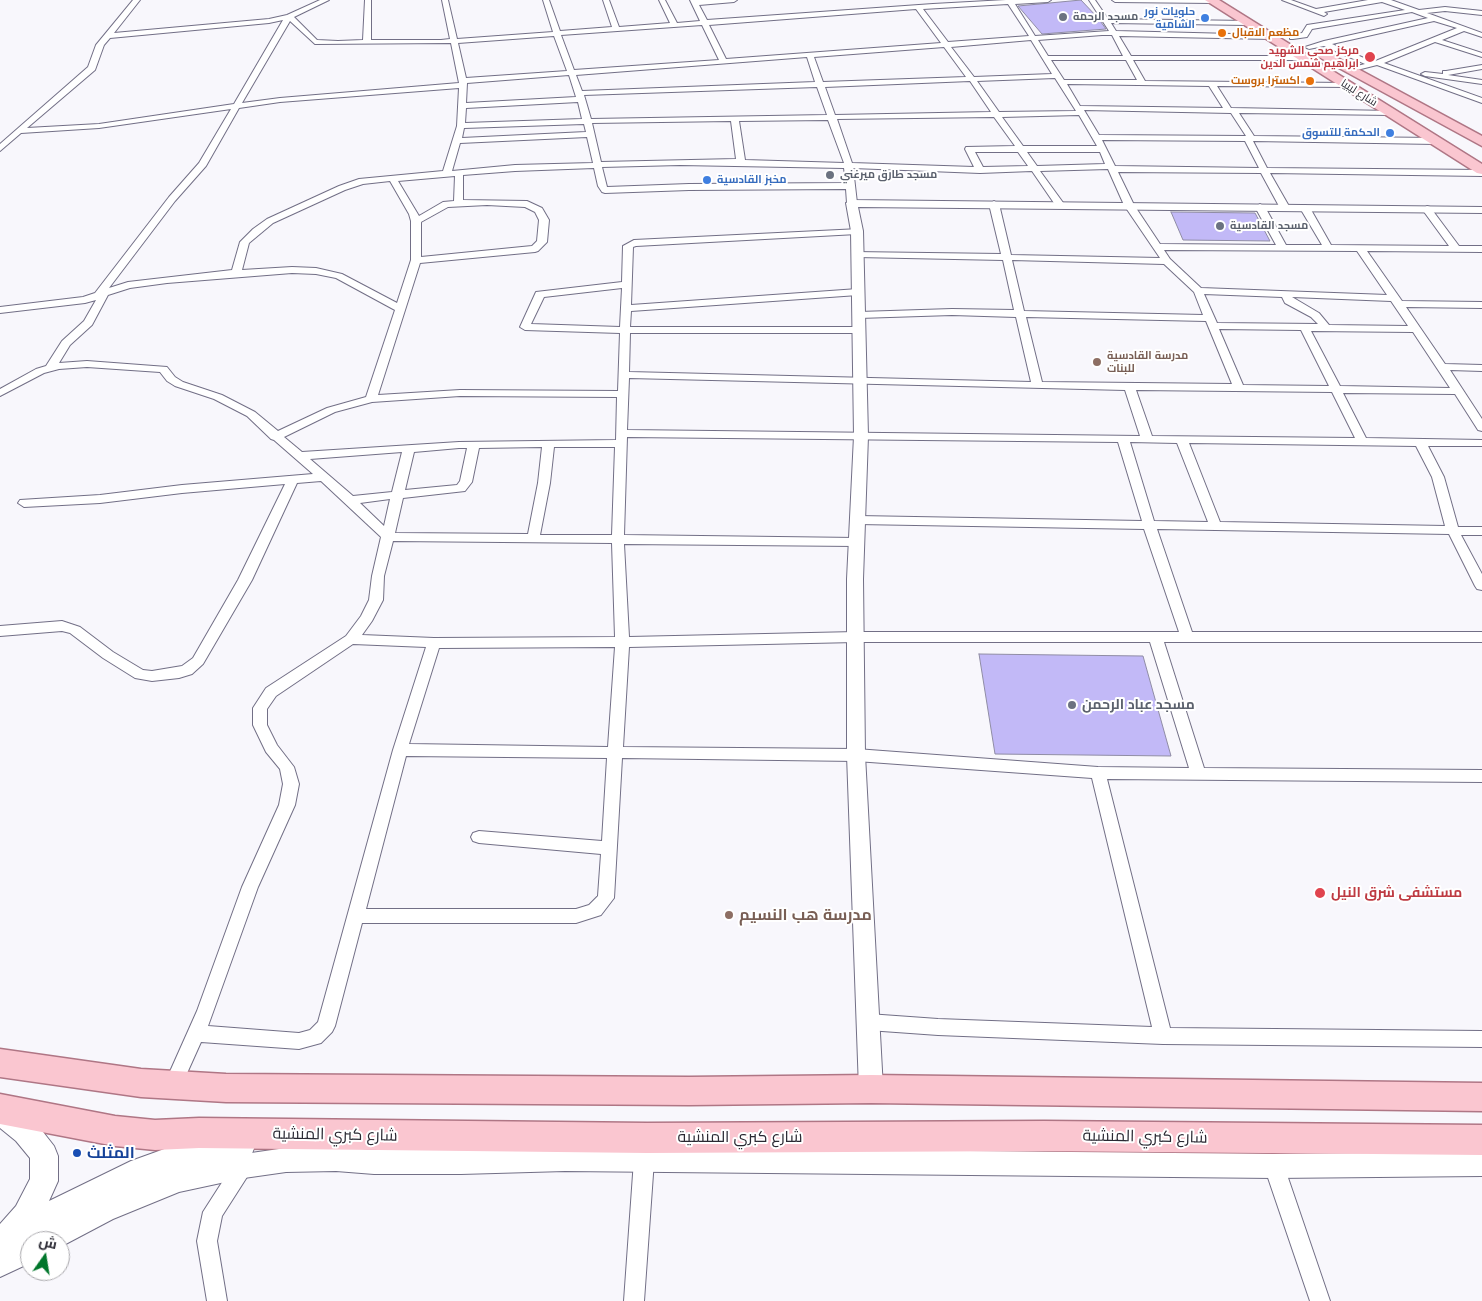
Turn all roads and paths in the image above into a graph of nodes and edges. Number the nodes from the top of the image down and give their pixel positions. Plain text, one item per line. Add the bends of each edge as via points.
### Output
1 (136, 0) edge
2 (326, 0) edge
3 (368, 0) edge
4 (445, 0) edge
5 (546, 0) edge
6 (606, 0) edge
7 (662, 0) edge
8 (734, 0) edge
9 (1048, 0) edge
10 (1092, 0) edge
11 (1115, 0) edge
12 (1175, 0) edge
13 (1228, 0) edge
14 (1285, 0) edge
15 (1382, 0) edge
16 (1010, 1) edge
17 (1212, 1) edge
18 (694, 2) edge
19 (948, 2) edge
20 (918, 7) junction
21 (1481, 9) edge
22 (1315, 11) junction
23 (1413, 12) junction
24 (289, 16) junction
25 (1434, 19) junction
26 (1106, 21) junction
27 (1344, 22) junction
28 (706, 23) junction
29 (1248, 23) junction
30 (675, 25) junction
31 (1462, 29) junction
32 (616, 30) junction
33 (1114, 33) junction
34 (557, 34) junction
35 (1482, 35) edge
36 (106, 36) junction
37 (1271, 37) junction
38 (1293, 37) junction
39 (1033, 39) junction
40 (1435, 40) junction
41 (367, 41) junction
42 (454, 42) junction
43 (1324, 43) junction
44 (947, 45) junction
45 (1307, 52) junction
46 (1482, 55) edge
47 (810, 56) junction
48 (1046, 58) junction
49 (1128, 58) junction
50 (724, 62) junction
51 (1374, 63) junction
52 (1482, 67) edge
53 (1352, 70) junction
54 (572, 73) junction
55 (1407, 73) junction
56 (1436, 75) junction
57 (654, 78) junction
58 (971, 78) junction
59 (1061, 79) junction
60 (1142, 82) junction
61 (1482, 82) edge
62 (463, 83) junction
63 (1211, 83) junction
64 (819, 84) junction
65 (1346, 85) junction
66 (580, 96) junction
67 (1482, 101) edge
68 (462, 106) junction
69 (238, 107) junction
70 (1080, 110) junction
71 (1232, 111) junction
72 (1391, 112) junction
73 (996, 115) junction
74 (833, 118) junction
75 (735, 120) junction
76 (587, 122) junction
77 (461, 126) junction
78 (18, 131) junction
79 (591, 134) junction
80 (1096, 137) junction
81 (1250, 139) junction
82 (457, 140) junction
83 (1436, 141) junction
84 (1482, 142) edge
85 (0, 148) edge
86 (1102, 148) junction
87 (1021, 150) junction
88 (741, 162) junction
89 (598, 164) junction
90 (849, 166) junction
91 (1111, 167) junction
92 (980, 170) junction
93 (1035, 170) junction
94 (1263, 170) junction
95 (1482, 171) edge
96 (459, 172) junction
97 (446, 173) junction
98 (392, 178) junction
99 (851, 186) junction
100 (458, 202) junction
101 (852, 202) junction
102 (994, 204) junction
103 (1059, 204) junction
104 (1128, 205) junction
105 (1260, 207) junction
106 (1285, 208) junction
107 (1305, 208) junction
108 (1427, 209) junction
109 (1482, 210) edge
110 (416, 221) junction
111 (857, 231) junction
112 (1158, 246) junction
113 (1328, 248) junction
114 (1360, 248) junction
115 (1284, 249) junction
116 (1456, 249) junction
117 (1482, 249) edge
118 (857, 254) junction
119 (1006, 257) junction
120 (416, 260) junction
121 (1167, 261) junction
122 (236, 273) junction
123 (627, 284) junction
124 (1198, 291) junction
125 (858, 292) junction
126 (101, 295) junction
127 (1286, 295) junction
128 (1397, 301) junction
129 (1482, 306) edge
130 (400, 308) junction
131 (627, 308) junction
132 (0, 310) edge
133 (1021, 312) junction
134 (859, 315) junction
135 (1211, 322) junction
136 (1305, 328) junction
137 (1326, 328) junction
138 (1416, 329) junction
139 (626, 330) junction
140 (859, 330) junction
141 (51, 367) junction
142 (1442, 367) junction
143 (1482, 368) edge
144 (624, 375) junction
145 (859, 380) junction
146 (1037, 384) junction
147 (1129, 386) junction
148 (1239, 388) junction
149 (1336, 389) junction
150 (1458, 391) junction
151 (0, 393) edge
152 (624, 394) junction
153 (371, 399) junction
154 (1482, 428) edge
155 (861, 436) junction
156 (275, 437) junction
157 (621, 438) junction
158 (1123, 439) junction
159 (1147, 439) junction
160 (1182, 440) junction
161 (1362, 441) junction
162 (1420, 442) junction
163 (1482, 443) edge
164 (548, 444) junction
165 (474, 445) junction
166 (408, 448) junction
167 (299, 456) junction
168 (324, 477) junction
169 (293, 480) junction
170 (396, 496) junction
171 (350, 500) junction
172 (24, 502) dead end
173 (858, 520) junction
174 (1149, 524) junction
175 (1216, 526) junction
176 (1453, 531) junction
177 (1482, 531) edge
178 (388, 537) junction
179 (533, 539) junction
180 (618, 539) junction
181 (856, 542) junction
182 (1482, 586) edge
183 (0, 630) edge
184 (856, 637) junction
185 (1188, 637) junction
186 (1482, 637) edge
187 (1156, 638) junction
188 (351, 639) junction
189 (622, 642) junction
190 (434, 643) junction
191 (400, 750) junction
192 (616, 752) junction
193 (856, 754) junction
194 (1098, 773) junction
195 (1198, 773) junction
196 (1482, 776) edge
197 (479, 836) dead end
198 (610, 848) junction
199 (356, 916) junction
200 (868, 1022) junction
201 (196, 1034) junction
202 (1163, 1036) junction
203 (1482, 1039) edge
204 (0, 1063) edge
205 (173, 1085) junction
206 (871, 1089) junction
207 (1482, 1096) edge
208 (0, 1109) edge
209 (0, 1115) edge
210 (351, 1136) junction
211 (1482, 1140) edge
212 (644, 1160) junction
213 (1482, 1164) edge
214 (244, 1166) junction
215 (1274, 1166) junction
216 (64, 1231) edge
217 (0, 1243) edge
218 (20, 1254) edge
219 (0, 1264) edge
220 (216, 1301) edge
221 (634, 1301) edge
222 (1320, 1301) edge

1 - 36 street
2 - 24 street
3 - 41 street
4 - 42 street
5 - 34 street
6 - 32 street
7 - 30 street
8 - 18 street
9 - 16 street
10 - 26 street
11 - 12 street
12 - 17 street
13 - 38 main road, شارع ليبيا
14 - 22 street
15 - 22 street
15 - 23 street
16 - 19 street
16 - 39 street
17 - 29 main road, شارع ليبيا
18 - 28 street
19 - 20 street
20 - 28 street
20 - 44 street
21 - 23 street
22 - 27 street
23 - 25 street
23 - 27 street
24 - 36 street via 269,22
24 - 41 street via 315,42
24 - 69 street
25 - 31 street
25 - 43 street
26 - 29 street
26 - 33 street
27 - 38 street via 1310,27 1304,35
28 - 30 street
28 - 50 street
29 - 37 main road, شارع ليبيا
30 - 32 street
31 - 35 street
31 - 40 street
32 - 34 street
33 - 37 street
33 - 39 street
33 - 49 street
34 - 42 street
34 - 54 street
36 - 78 street via 92,68
37 - 45 main road, شارع ليبيا
38 - 45 main road, شارع ليبيا
39 - 44 street
39 - 48 street
40 - 46 street
40 - 51 street
41 - 42 street
42 - 62 street
43 - 45 street
43 - 51 street
44 - 47 street
44 - 58 street
45 - 49 street
45 - 53 main road, شارع ليبيا
45 - 65 main road, شارع ليبيا
47 - 50 street
47 - 64 street
48 - 49 street
48 - 59 street
49 - 60 street
50 - 57 street
51 - 53 street
51 - 55 street
52 - 56 street
53 - 84 main road, شارع ليبيا
54 - 57 street
54 - 62 street
54 - 66 street
55 - 56 street
55 - 67 street
56 - 61 street
57 - 64 street
57 - 66 street
58 - 59 street
58 - 64 street
58 - 73 street
59 - 60 street
59 - 70 street
60 - 63 street
62 - 68 street
62 - 69 street
63 - 65 street
63 - 71 street
64 - 74 street
65 - 72 main road, شارع ليبيا
66 - 68 street
66 - 76 street
68 - 77 street
69 - 78 street via 99,126
69 - 126 street via 203,164 172,199
70 - 71 street
70 - 73 street
70 - 80 street
71 - 72 street
71 - 81 street
72 - 83 main road, شارع ليبيا
73 - 74 street
73 - 87 street
74 - 75 street
74 - 90 street
75 - 76 street
75 - 88 street
76 - 77 street
76 - 79 street
77 - 82 street
78 - 85 street
79 - 82 street
79 - 89 street
80 - 81 street
80 - 86 street
81 - 83 street
81 - 94 street
82 - 97 street
83 - 95 main road, شارع ليبيا
86 - 87 street
86 - 91 street
87 - 92 street via 969,149
87 - 93 street
88 - 89 street
88 - 90 street
89 - 96 street
89 - 99 street via 602,186 609,190
90 - 92 street
90 - 99 street
91 - 93 street
91 - 94 street
91 - 104 street
92 - 93 street
93 - 103 street
94 - 95 street
94 - 106 street
96 - 97 street
96 - 100 street
97 - 98 street
98 - 110 street via 409,203
98 - 122 street via 352,184 270,221 245,242
99 - 101 street
100 - 110 street via 441,206
100 - 120 street via 522,202 533,206 543,214 542,242 530,250
101 - 102 street
101 - 111 street
102 - 103 street
102 - 119 street
103 - 104 street
104 - 105 street
104 - 112 street
105 - 106 street
105 - 115 street
106 - 107 street
107 - 108 street
107 - 113 street
108 - 109 street
108 - 116 street
110 - 120 street
111 - 118 street
111 - 123 street via 630,244
112 - 115 street
112 - 121 street
113 - 114 street
113 - 115 street
114 - 116 street
114 - 128 street
116 - 117 street
118 - 119 street
118 - 125 street
119 - 121 street
119 - 133 street
120 - 130 street
121 - 124 street
122 - 126 street via 128,285
122 - 130 street via 328,272
123 - 131 street
123 - 139 street via 540,294 525,325 533,328
124 - 127 street
124 - 135 street
125 - 131 street
125 - 134 street
126 - 132 street via 86,300
126 - 141 street via 88,323 66,343
127 - 128 street
127 - 137 street via 1289,301 1315,315
128 - 129 street
128 - 138 street
130 - 153 street
131 - 139 street
133 - 134 street
133 - 135 street
133 - 146 street
134 - 140 street
135 - 136 street
135 - 148 street
136 - 137 street
136 - 149 street
137 - 138 street
138 - 142 street
139 - 140 street
139 - 144 street
140 - 145 street
141 - 151 street
141 - 156 street via 87,364 163,369 179,384 218,397 251,414
142 - 143 street
142 - 150 street
144 - 145 street
144 - 152 street
145 - 146 street
145 - 155 street
146 - 147 street
147 - 148 street
147 - 159 street
148 - 149 street
149 - 150 street
149 - 161 street
150 - 154 street
152 - 153 street via 460,394
152 - 157 street
153 - 156 street via 331,410
155 - 157 street
155 - 158 street
155 - 173 street
156 - 167 street
157 - 164 street
157 - 180 street
158 - 159 street
158 - 174 street
159 - 160 street
160 - 161 street
160 - 175 street
161 - 162 street
162 - 163 street
162 - 176 street via 1438,477
164 - 165 street
164 - 179 street
165 - 166 street
165 - 170 street via 466,482 461,488
166 - 167 street
166 - 170 street
167 - 168 street
168 - 169 street
168 - 171 street
169 - 172 street via 100,499
169 - 183 street via 245,580 198,661 187,670 152,676 140,674 75,630 62,626
170 - 171 street
170 - 178 street
171 - 178 street
173 - 174 street
173 - 181 street
174 - 175 street
174 - 185 street
175 - 176 street
176 - 177 street
176 - 182 street
178 - 179 street
178 - 188 street via 378,576 376,600
179 - 180 street
180 - 181 street
180 - 189 street
181 - 184 street
184 - 187 street
184 - 189 street
184 - 193 street
185 - 186 street
185 - 187 street
187 - 195 street
188 - 190 street
188 - 201 street via 271,692 260,708 260,725 271,748 286,767 291,784 287,805 250,887
189 - 190 street
189 - 192 street
190 - 191 street
191 - 192 street
191 - 199 street
192 - 193 street
192 - 198 street
193 - 194 street
193 - 200 street
194 - 195 street
194 - 202 street
195 - 196 street
197 - 198 street
198 - 199 street via 606,898 595,910 576,916
199 - 201 street via 326,1026 315,1037 299,1041
200 - 202 street
200 - 206 street
201 - 205 street
202 - 203 street
204 - 205 main road
205 - 206 main road via 352,1090 689,1092
206 - 207 main road
208 - 210 main road, شارع كبري المنشية via 115,1131 155,1135
209 - 217 main road via 26,1132 44,1156 44,1181 26,1216
210 - 211 main road, شارع كبري المنشية
210 - 217 main road via 217,1148 181,1157 103,1188
212 - 214 street via 374,1162 326,1159
212 - 215 street
212 - 221 street
213 - 215 street
214 - 216 street via 179,1180 105,1210
214 - 220 street via 213,1212 208,1241
215 - 222 street
218 - 219 street

